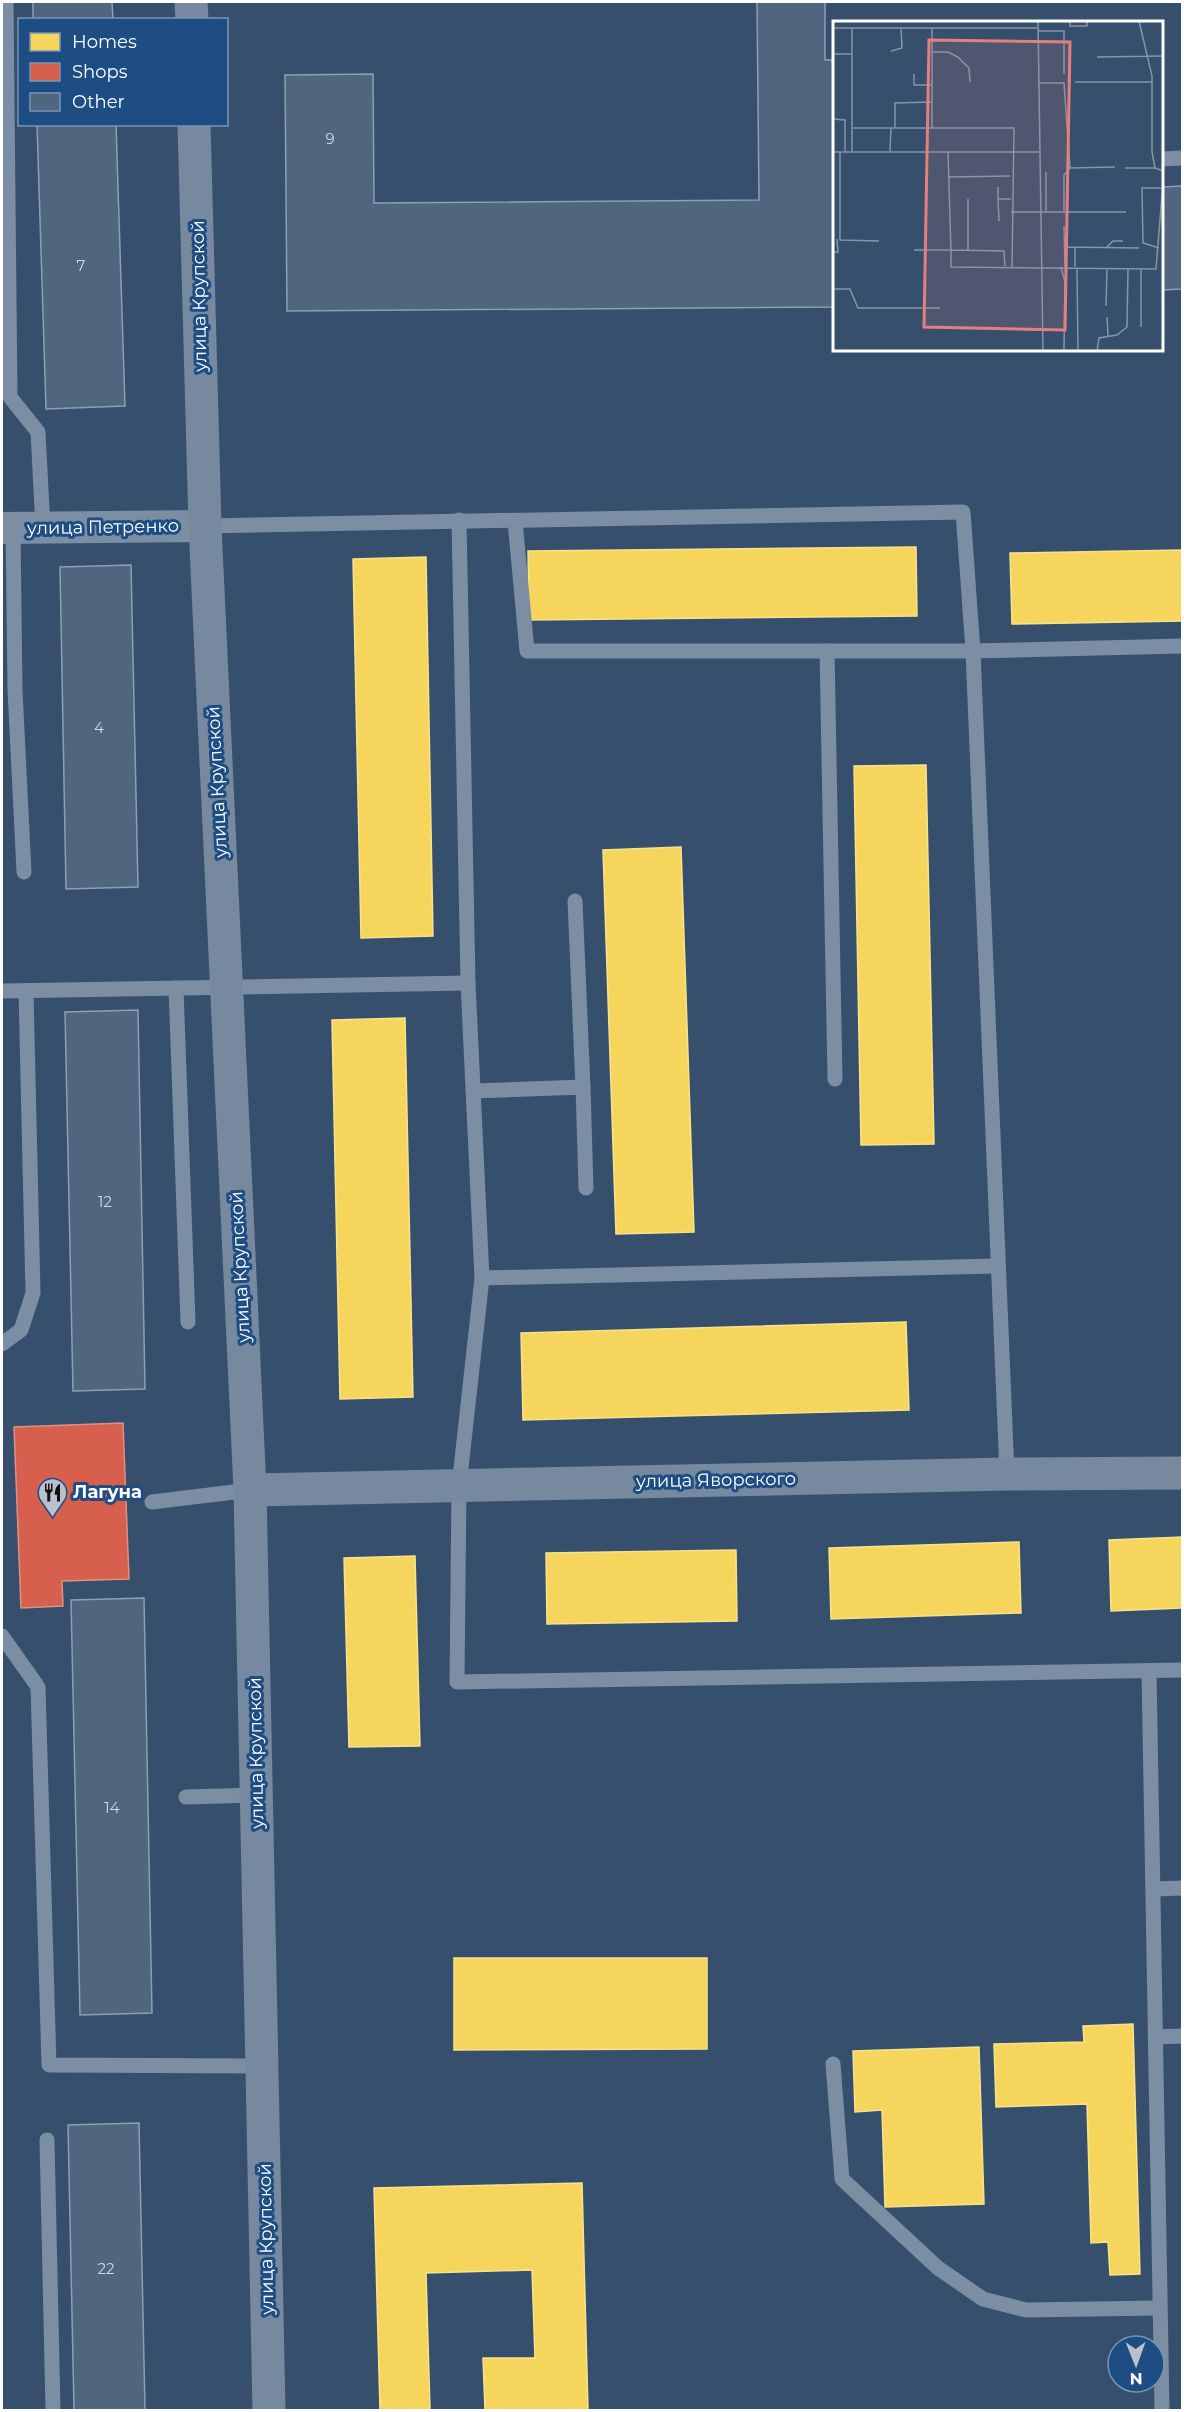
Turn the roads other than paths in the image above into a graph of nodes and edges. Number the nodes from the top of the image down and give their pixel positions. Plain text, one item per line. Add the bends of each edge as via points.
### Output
1 (6, 2) edge
2 (191, 2) edge
3 (192, 18) edge
4 (194, 126) edge
5 (1182, 158) edge
6 (1163, 159) edge
7 (6, 397) edge
8 (459, 520) junction
9 (515, 521) junction
10 (205, 526) junction
11 (7, 528) edge
12 (43, 528) junction
13 (1182, 646) edge
14 (826, 651) junction
15 (973, 651) junction
16 (8, 691) edge
17 (24, 872) dead end
18 (575, 901) dead end
19 (468, 983) junction
20 (227, 987) junction
21 (176, 988) junction
22 (2, 991) edge
23 (26, 991) junction
24 (835, 1079) dead end
25 (583, 1087) junction
26 (473, 1090) junction
27 (586, 1188) dead end
28 (997, 1266) junction
29 (482, 1278) junction
30 (188, 1322) dead end
31 (2, 1344) edge
32 (1182, 1473) edge
33 (1007, 1474) junction
34 (459, 1486) junction
35 (249, 1490) junction
36 (152, 1502) dead end
37 (2, 1636) edge
38 (1182, 1670) edge
39 (1149, 1671) junction
40 (257, 1795) junction
41 (186, 1797) dead end
42 (1182, 1888) edge
43 (1154, 1889) junction
44 (1182, 2036) edge
45 (1155, 2037) junction
46 (833, 2064) dead end
47 (263, 2066) junction
48 (47, 2140) dead end
49 (1159, 2308) junction
50 (53, 2410) edge
51 (269, 2410) edge
52 (1162, 2410) edge

1 - 7 lane
2 - 3 main road
4 - 10 main road, улица Крупской
5 - 6 lane
7 - 12 lane via 38,432
8 - 9 lane
8 - 10 lane
8 - 19 lane
9 - 14 lane via 527,651
9 - 15 lane via 963,512
10 - 12 street, улица Петренко
10 - 20 main road, улица Крупской
11 - 12 street, улица Петренко
11 - 16 lane
13 - 15 lane
14 - 15 lane
14 - 24 lane
15 - 28 lane
16 - 17 lane
18 - 25 lane
19 - 20 lane
19 - 26 lane
20 - 21 lane
20 - 35 main road, улица Крупской
21 - 23 lane
21 - 30 lane
22 - 23 lane
23 - 31 lane via 33,1293 21,1330
25 - 26 lane
25 - 27 lane
26 - 29 lane
28 - 29 lane
28 - 33 lane
29 - 34 lane
32 - 33 main road, улица Яворского
33 - 34 main road, улица Яворского
34 - 35 main road, улица Яворского
34 - 39 lane via 457,1682
35 - 36 lane
35 - 40 main road, улица Крупской
37 - 47 lane via 38,1687 49,2065
38 - 39 lane
39 - 43 lane
40 - 41 lane
40 - 47 main road, улица Крупской
42 - 43 lane
43 - 45 lane
44 - 45 lane
45 - 49 lane
46 - 49 lane via 842,2179 938,2268 983,2299 1026,2310
47 - 51 main road, улица Крупской
48 - 50 lane
49 - 52 lane

